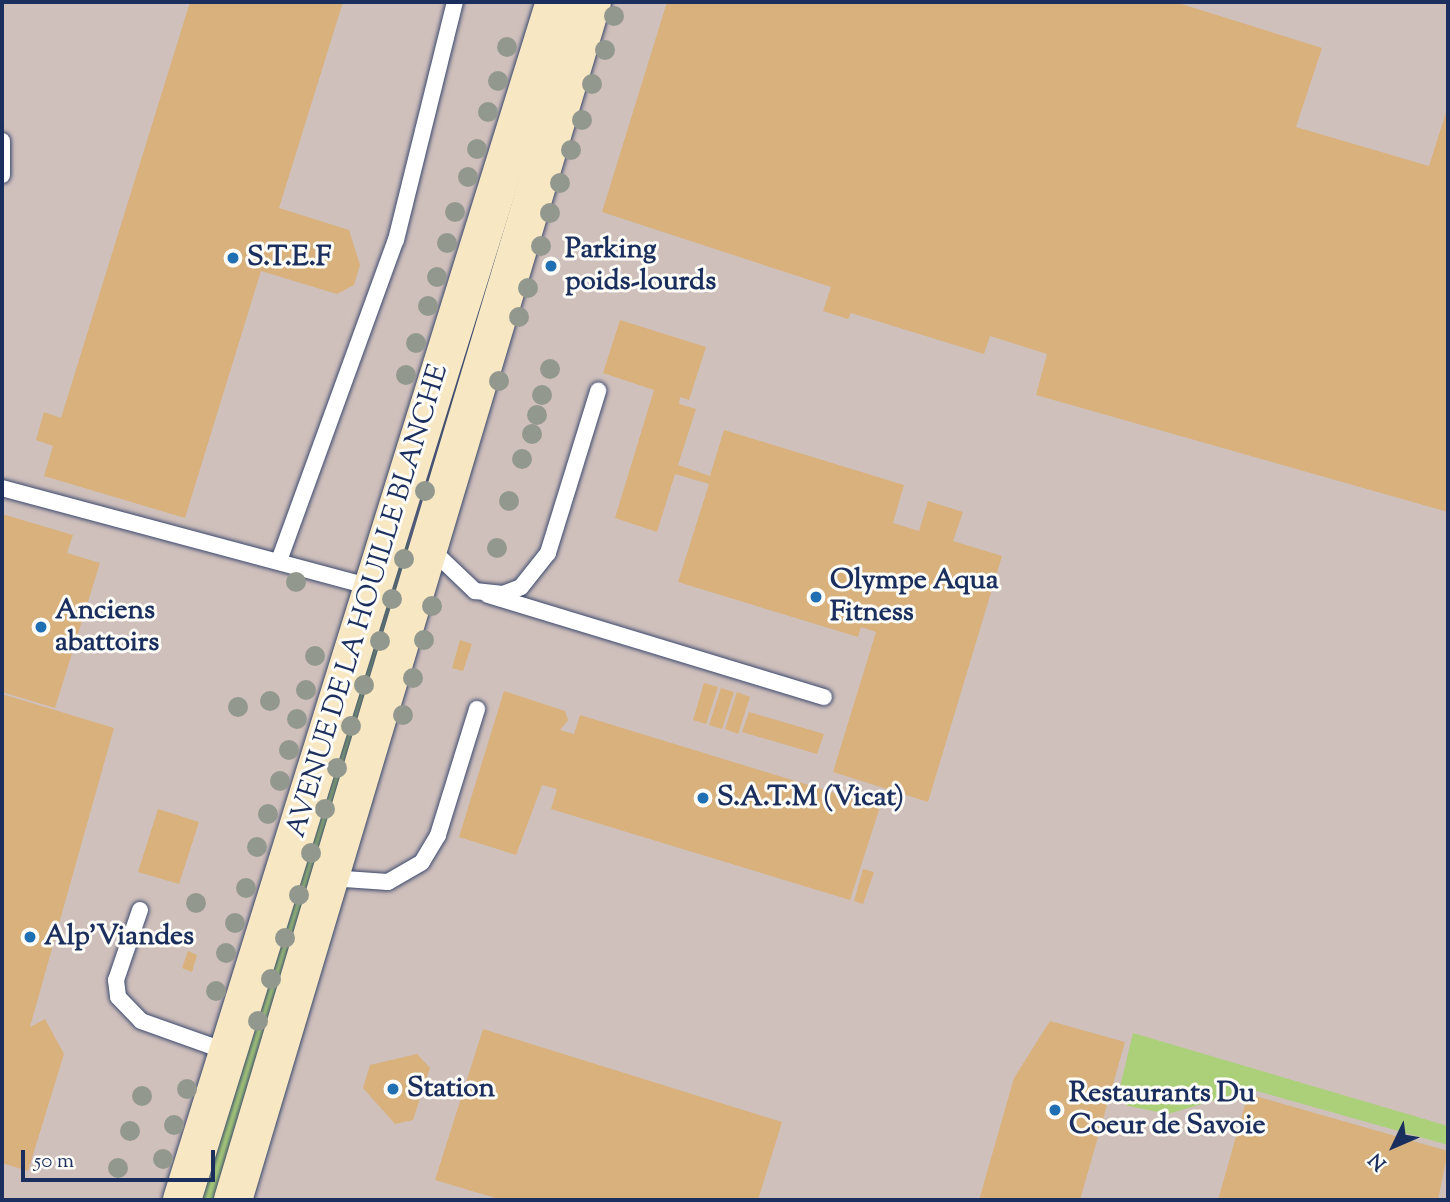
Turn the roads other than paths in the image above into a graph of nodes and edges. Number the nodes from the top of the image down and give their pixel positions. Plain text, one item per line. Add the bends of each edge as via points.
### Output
1 (455, 2) edge
2 (555, 2) edge
3 (592, 2) edge
4 (3, 151) edge
5 (2, 176) edge
6 (597, 391) dead end
7 (2, 488) edge
8 (427, 544) junction
9 (280, 558) junction
10 (372, 587) junction
11 (488, 595) junction
12 (824, 696) dead end
13 (477, 709) dead end
14 (330, 878) junction
15 (140, 910) dead end
16 (228, 1052) junction
17 (182, 1200) edge
18 (233, 1200) edge

1 - 9 lane via 396,240
2 - 10 main road, AVENUE DE LA HOUILLE BLANCHE
3 - 8 main road, AVENUE DE LA HOUILLE BLANCHE
4 - 5 lane
6 - 11 lane via 548,553 521,587
7 - 9 lane
8 - 11 lane via 461,585
8 - 14 main road, AVENUE DE LA HOUILLE BLANCHE
9 - 10 lane
10 - 16 main road, AVENUE DE LA HOUILLE BLANCHE
11 - 12 lane
13 - 14 lane via 438,835 422,862 388,882
14 - 18 main road, AVENUE DE LA HOUILLE BLANCHE
15 - 16 lane via 116,980 118,998 141,1021
16 - 17 main road, AVENUE DE LA HOUILLE BLANCHE

